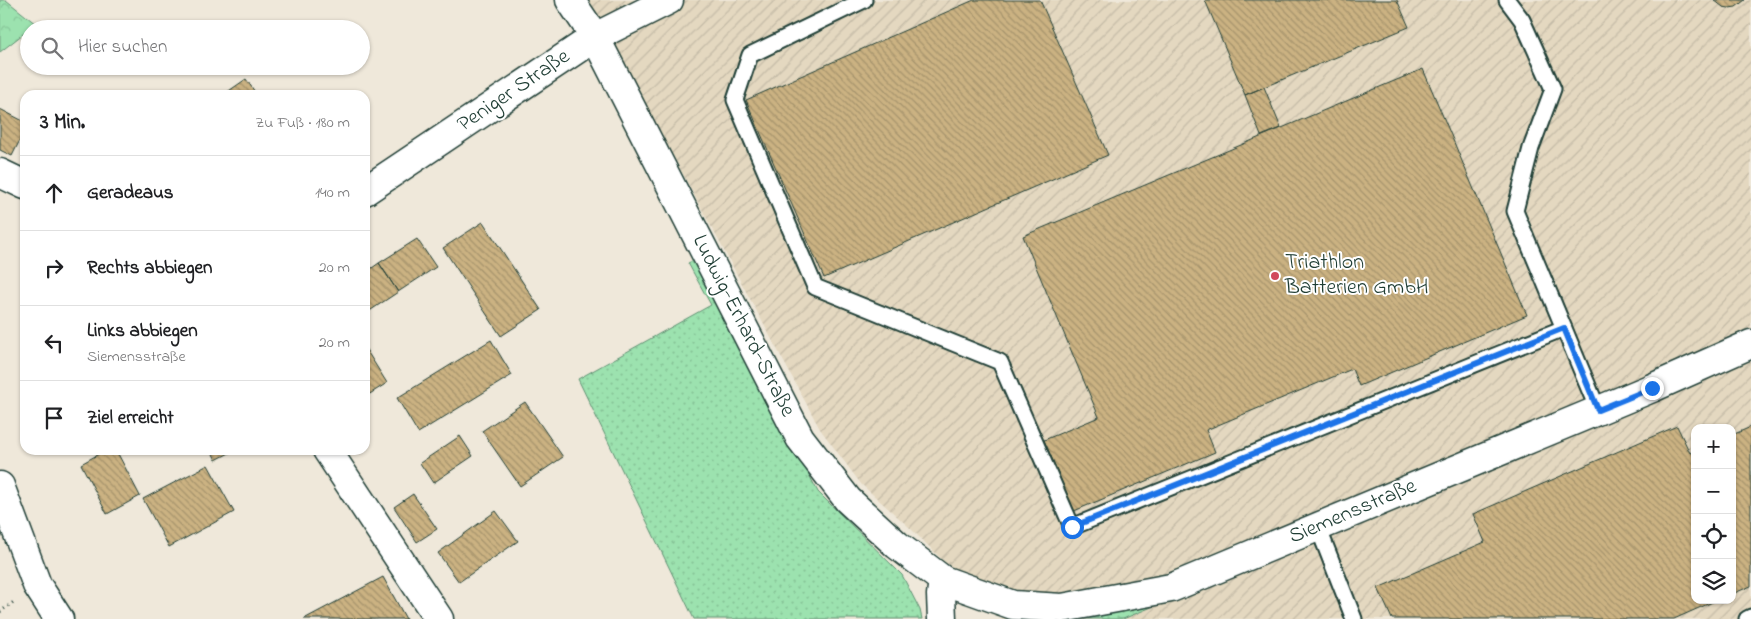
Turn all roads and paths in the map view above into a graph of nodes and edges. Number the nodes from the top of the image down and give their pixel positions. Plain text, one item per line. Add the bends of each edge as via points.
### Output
1 (570, 0) edge
2 (669, 0) edge
3 (864, 0) edge
4 (1507, 0) edge
5 (595, 37) junction
6 (0, 173) edge
7 (20, 183) edge
8 (370, 188) edge
9 (1564, 328) junction
10 (1751, 344) edge
11 (1598, 410) junction
12 (329, 455) edge
13 (0, 486) edge
14 (1318, 527) junction
15 (943, 580) junction
16 (1007, 612) edge
17 (1751, 618) edge
18 (59, 619) edge
19 (439, 619) edge
20 (942, 619) edge
21 (1354, 619) edge
22 (1747, 619) edge

1 - 5 street, Ludwig-Erhard-Straße
2 - 5 street, Peniger Straße
3 - 9 lane via 750,54 735,100 815,287 1000,362 1072,527
4 - 9 lane via 1522,20 1553,89 1531,148 1515,211
5 - 8 street, Peniger Straße
5 - 15 street, Ludwig-Erhard-Straße via 800,438 848,500 897,545
6 - 7 street
9 - 11 lane
10 - 11 street, Siemensstraße
11 - 14 street, Siemensstraße
12 - 19 street
13 - 18 street via 37,584
14 - 16 street, Siemensstraße via 1171,588 1062,608
14 - 21 lane
15 - 16 street, Siemensstraße
15 - 20 street via 940,595
17 - 22 lane

